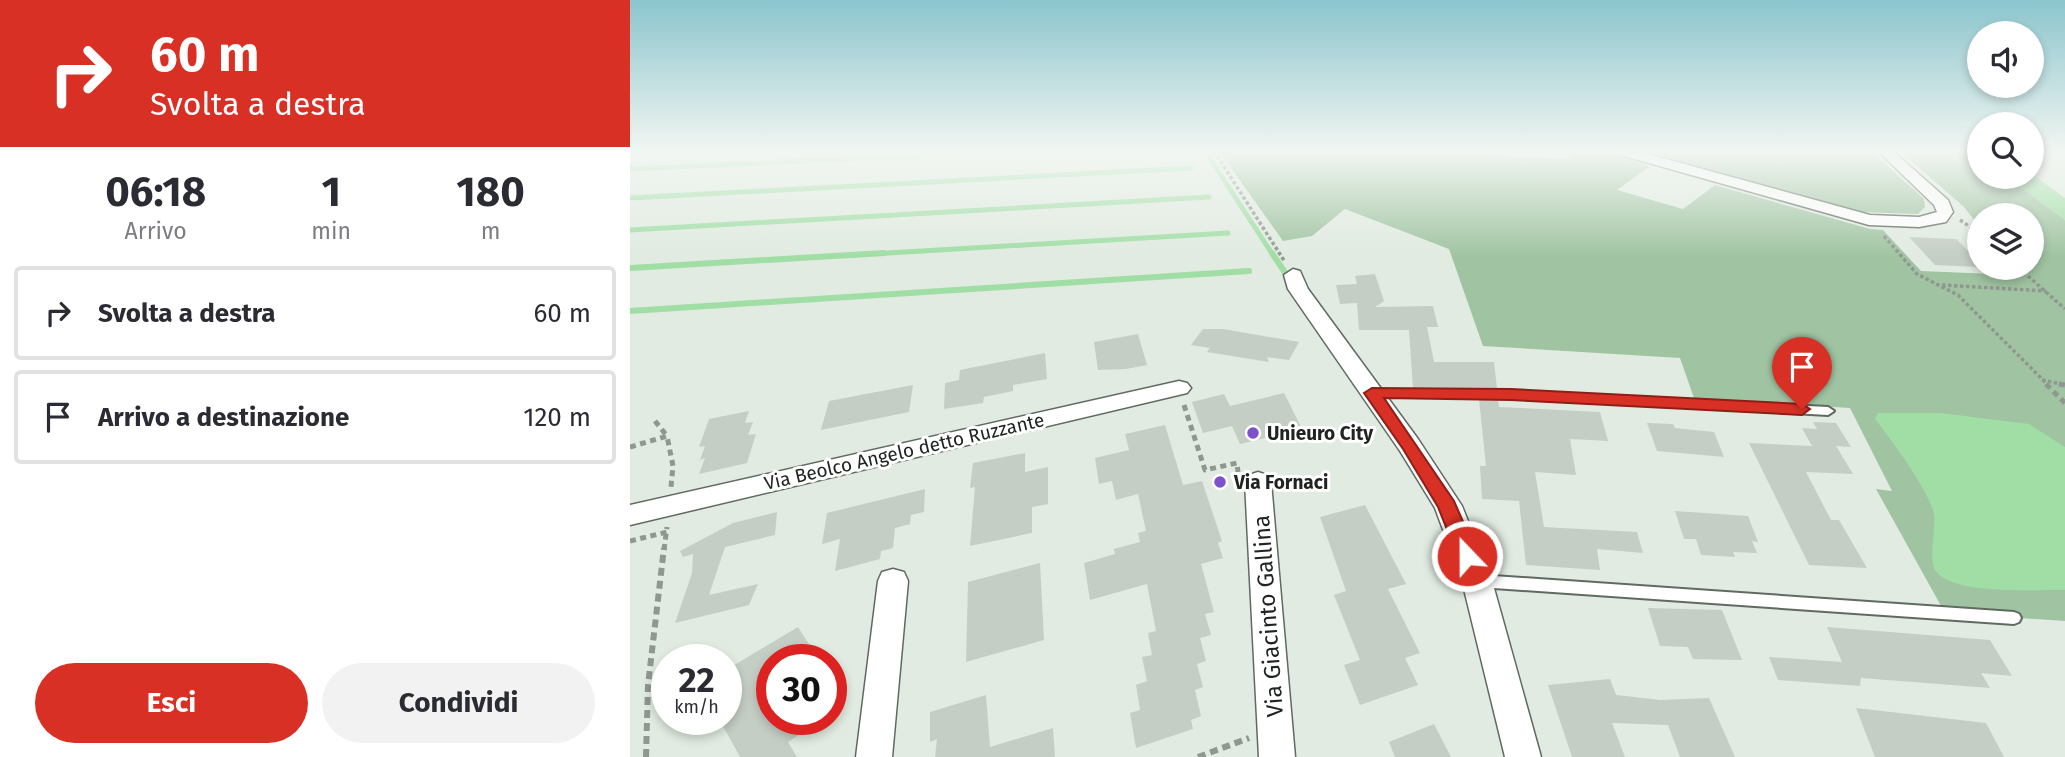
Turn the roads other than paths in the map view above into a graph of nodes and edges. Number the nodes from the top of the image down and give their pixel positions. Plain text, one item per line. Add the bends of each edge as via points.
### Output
1 (1748, 186) edge
2 (1924, 186) edge
3 (1293, 275) road end
4 (1179, 388) road end
5 (1372, 393) junction
6 (1828, 411) dead end
7 (1248, 473) road end
8 (630, 515) edge
9 (893, 581) dead end
10 (1477, 581) junction
11 (2014, 618) dead end
12 (1272, 755) edge
13 (874, 757) edge
14 (1523, 757) edge

1 - 2 street via 1869,220 1919,222 1940,218 1945,212
3 - 5 street via 1298,289
4 - 8 street, Via Beolco Angelo detto Ruzzante
5 - 6 lane via 1523,395
5 - 10 street via 1448,506
7 - 12 street, Via Giacinto Gallina
9 - 13 street
10 - 11 lane
10 - 14 street

